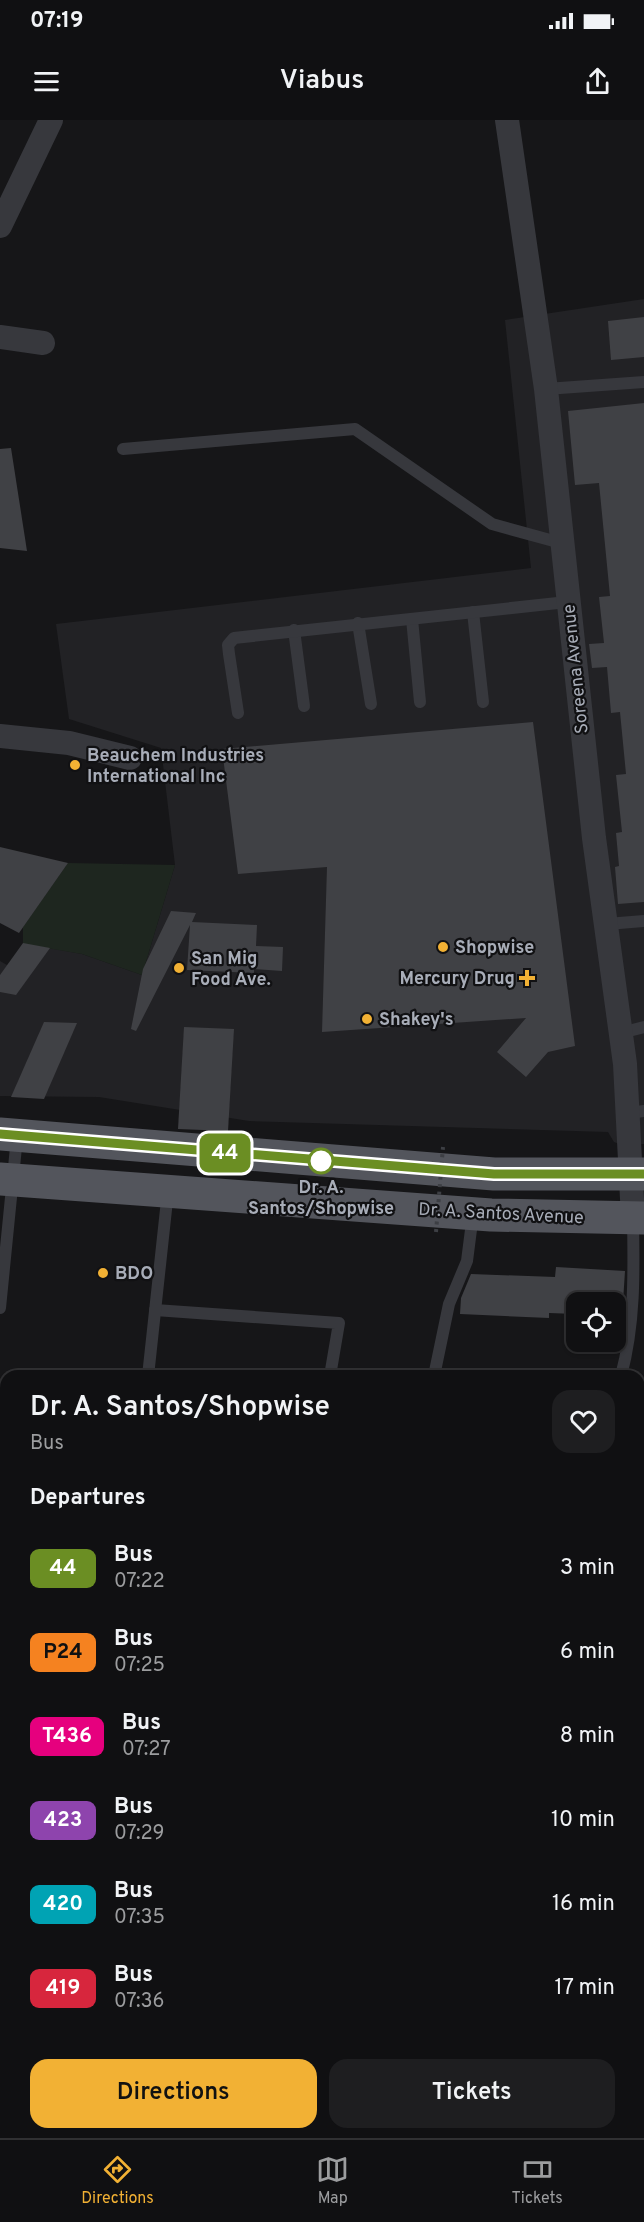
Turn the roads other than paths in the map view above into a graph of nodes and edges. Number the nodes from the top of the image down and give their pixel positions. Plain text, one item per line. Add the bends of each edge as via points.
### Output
1 (51, 120) edge
2 (507, 120) edge
3 (1, 217) edge
4 (0, 337) edge
5 (44, 343) dead end
6 (644, 382) edge
7 (546, 389) junction
8 (123, 449) dead end
9 (561, 543) junction
10 (567, 602) junction
11 (473, 612) junction
12 (412, 619) junction
13 (358, 623) junction
14 (294, 630) junction
15 (420, 702) dead end
16 (483, 702) dead end
17 (371, 704) dead end
18 (304, 706) dead end
19 (238, 713) dead end
20 (0, 736) edge
21 (130, 758) dead end
22 (644, 921) edge
23 (607, 924) junction
24 (633, 1030) edge
25 (636, 1112) edge
26 (9, 1135) edge
27 (638, 1174) edge
28 (6, 1179) edge
29 (168, 1190) junction
30 (473, 1213) junction
31 (638, 1218) edge
32 (0, 1308) edge
33 (155, 1310) junction
34 (149, 1370) edge
35 (331, 1370) edge
36 (435, 1370) edge
37 (623, 1370) edge

1 - 3 street
2 - 7 street, Soreena Avenue
4 - 5 street
6 - 7 lane
7 - 9 street, Soreena Avenue
8 - 9 lane via 356,429 492,524
9 - 10 street, Soreena Avenue
10 - 11 lane
10 - 23 street, Soreena Avenue
11 - 12 lane
11 - 16 lane
12 - 13 lane
12 - 15 lane
13 - 14 lane
13 - 17 lane
14 - 18 lane
14 - 19 lane via 234,638 228,645
20 - 21 street via 69,743
22 - 23 lane
23 - 24 street, Soreena Avenue
24 - 25 street, Soreena Avenue
25 - 27 street, Soreena Avenue
26 - 27 main road via 494,1174
26 - 28 lane
27 - 31 street, Soreena Avenue
28 - 29 main road, Dr. A. Santos Avenue
28 - 32 lane
29 - 30 main road, Dr. A. Santos Avenue
29 - 33 lane
30 - 31 main road, Dr. A. Santos Avenue
30 - 36 lane via 467,1261 448,1304
31 - 37 lane via 631,1341
33 - 34 lane
33 - 35 lane via 339,1323

